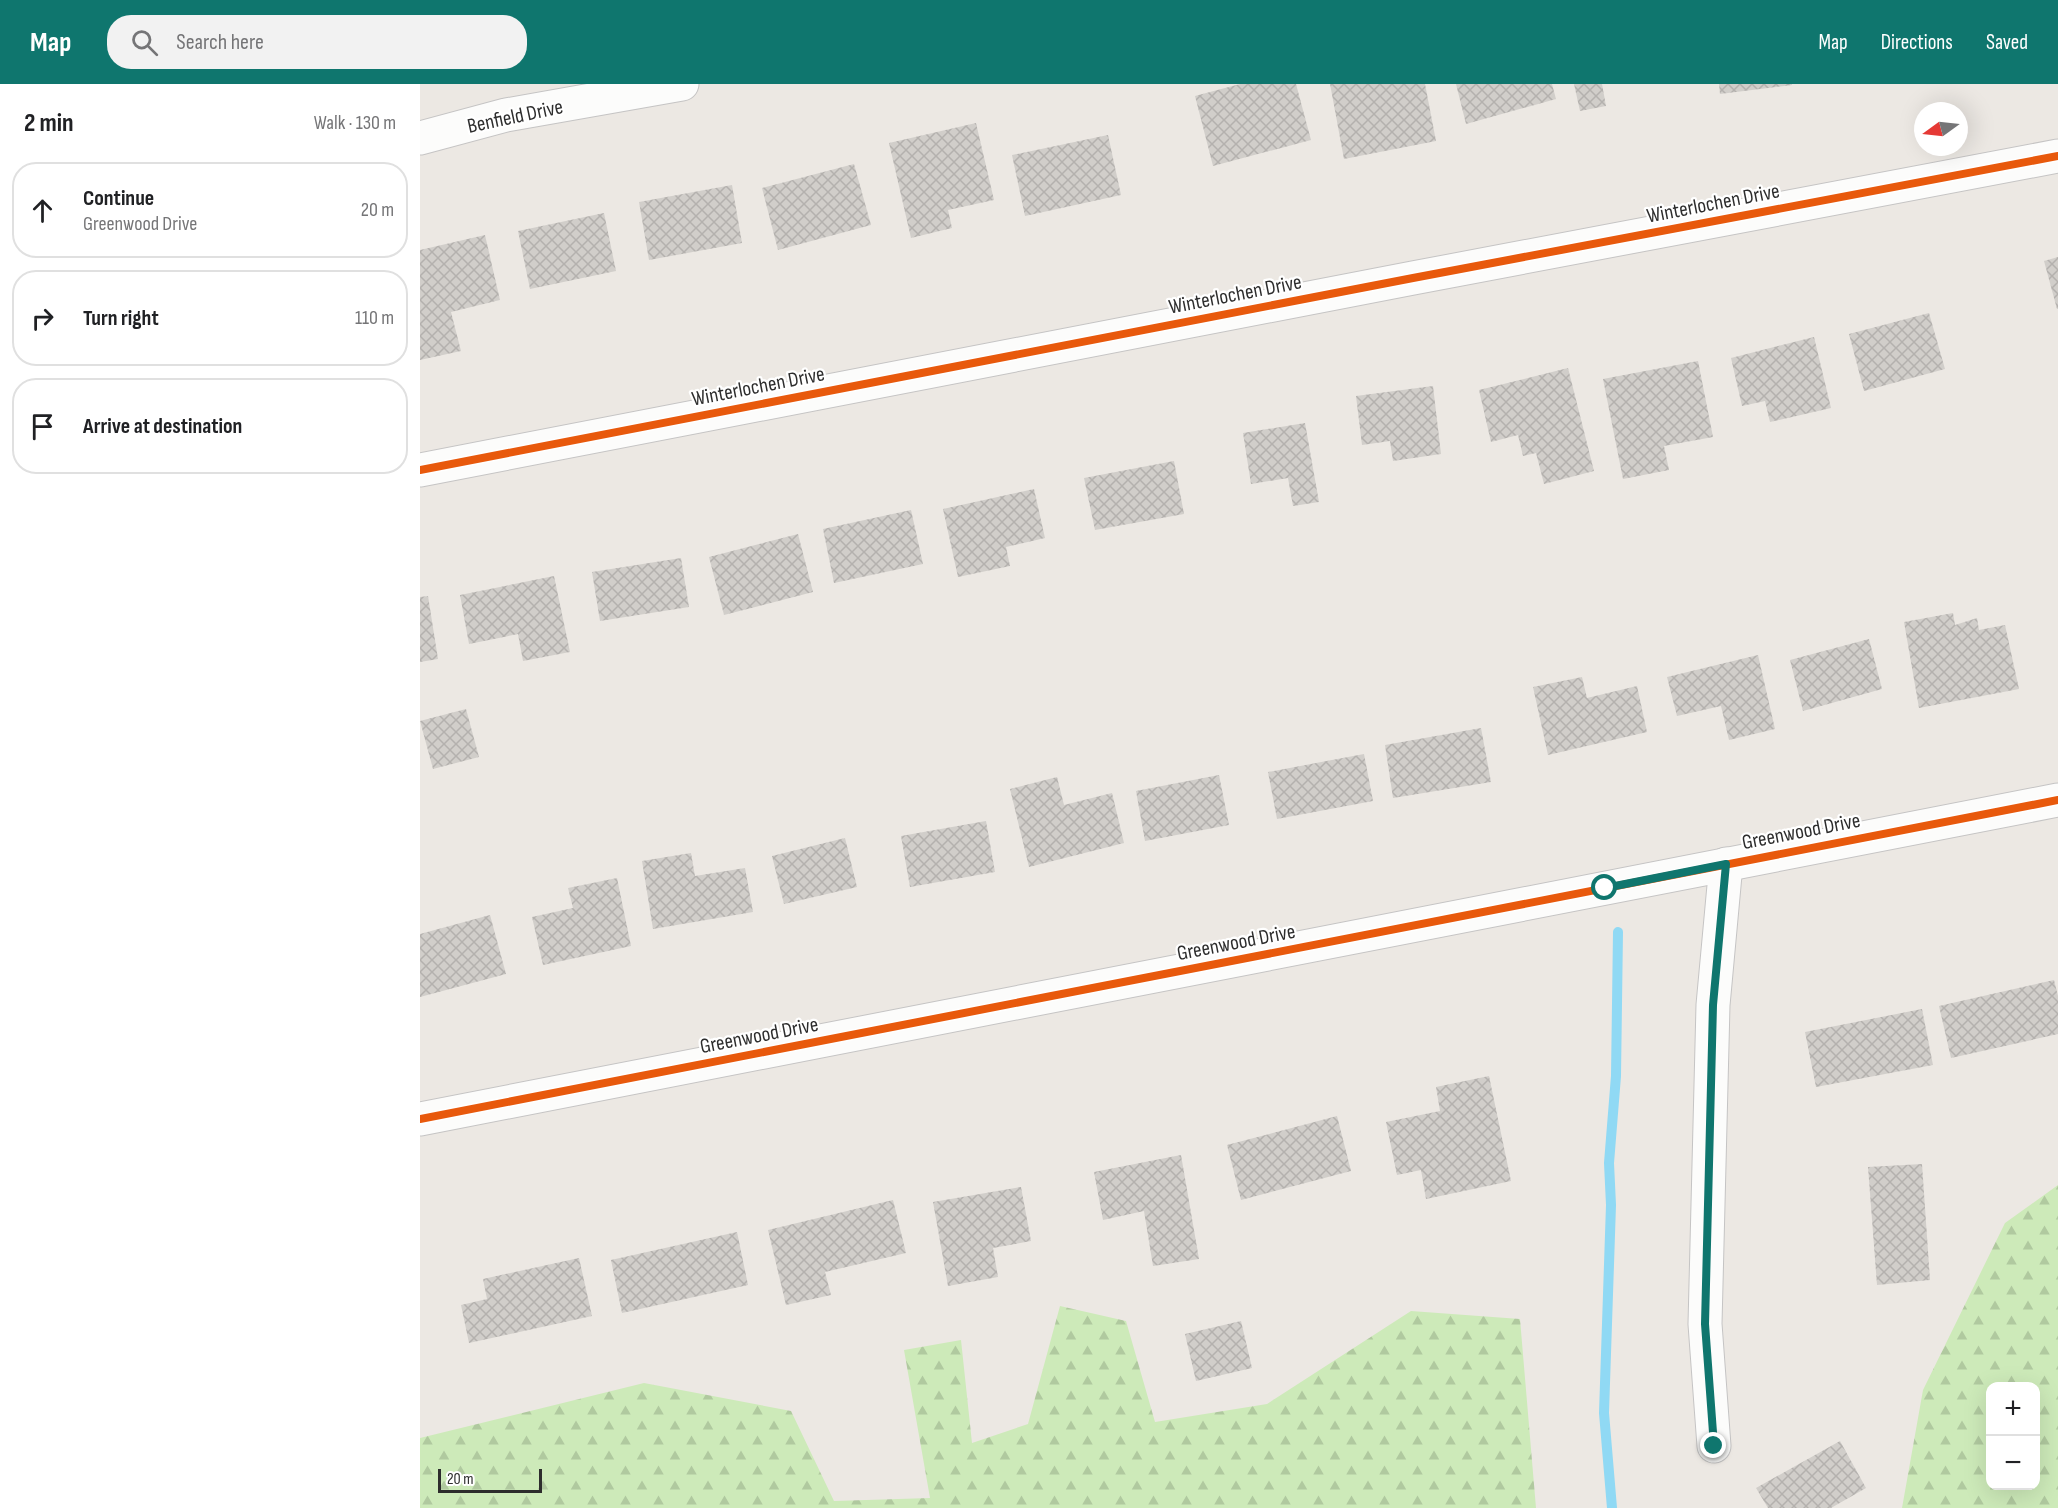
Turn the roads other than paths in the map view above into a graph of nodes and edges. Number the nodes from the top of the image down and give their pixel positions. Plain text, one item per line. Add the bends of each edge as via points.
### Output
1 (682, 84) edge
2 (420, 138) edge
3 (2058, 156) edge
4 (420, 470) edge
5 (2058, 800) edge
6 (1726, 864) junction
7 (420, 1119) edge
8 (1714, 1446) dead end

1 - 2 street, Benfield Drive via 506,115
3 - 4 street, Winterlochen Drive
5 - 6 street, Greenwood Drive
6 - 7 street, Greenwood Drive
6 - 8 street via 1713,1005 1705,1300

